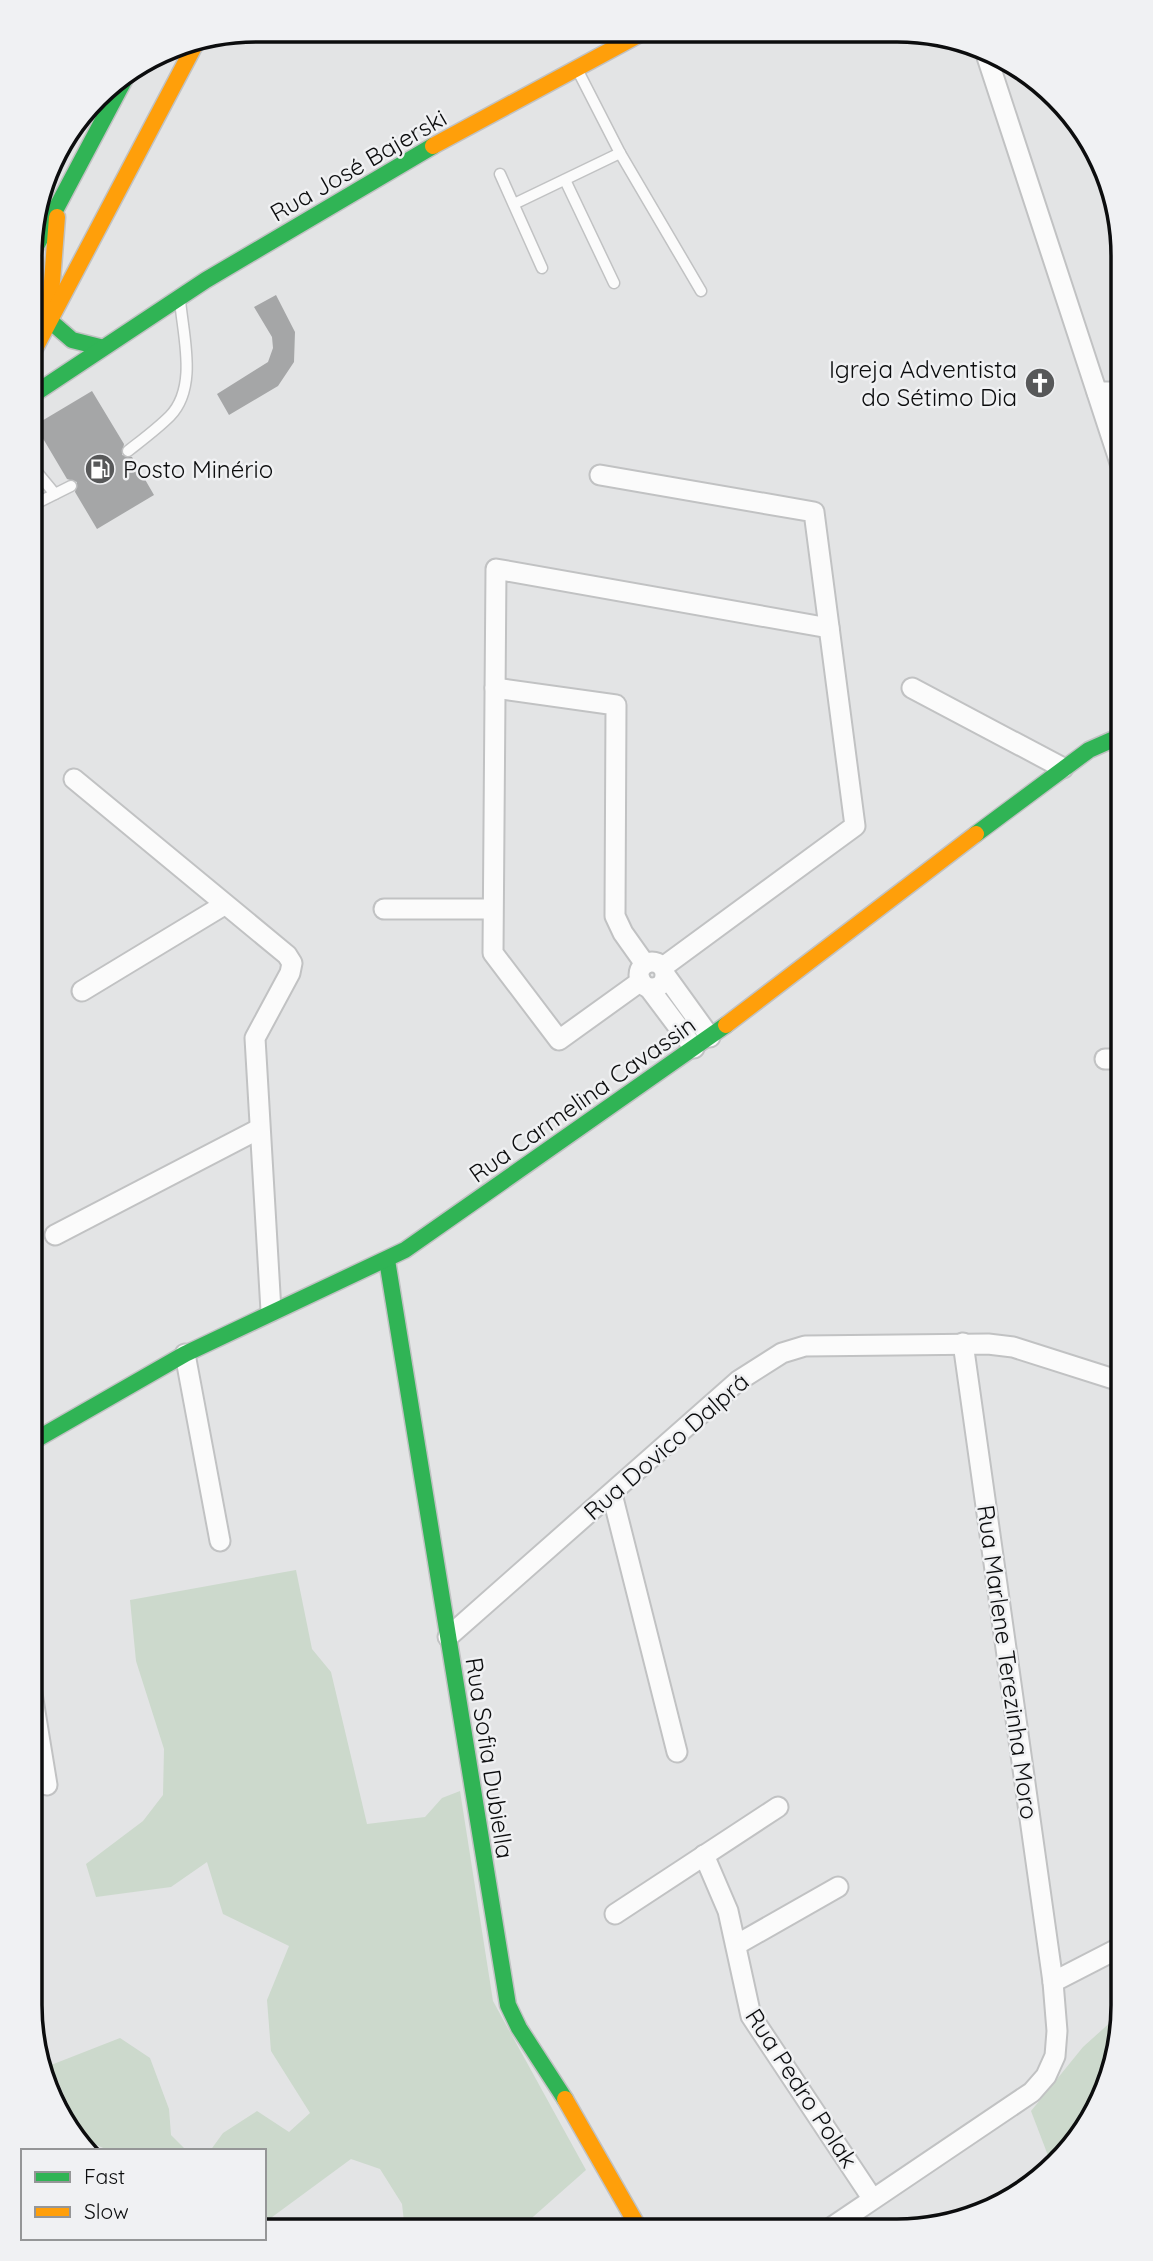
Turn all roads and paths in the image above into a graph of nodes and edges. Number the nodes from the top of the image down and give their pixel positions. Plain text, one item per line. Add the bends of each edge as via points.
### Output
1 (626, 42) edge
2 (191, 52) edge
3 (992, 64) edge
4 (577, 69) junction
5 (117, 94) edge
6 (620, 153) junction
7 (500, 174) dead end
8 (565, 180) junction
9 (58, 202) junction
10 (514, 204) junction
11 (44, 230) edge
12 (542, 268) dead end
13 (614, 283) dead end
14 (701, 290) dead end
15 (180, 298) junction
16 (50, 320) junction
17 (42, 335) edge
18 (100, 347) junction
19 (42, 389) edge
20 (1111, 392) edge
21 (1097, 393) junction
22 (1111, 436) edge
23 (128, 451) dead end
24 (600, 475) dead end
25 (42, 478) edge
26 (71, 486) dead end
27 (55, 494) junction
28 (42, 500) edge
29 (829, 628) junction
30 (495, 688) junction
31 (912, 688) dead end
32 (1111, 740) edge
33 (1063, 768) junction
34 (74, 779) dead end
35 (224, 905) junction
36 (384, 909) dead end
37 (492, 909) junction
38 (653, 975) junction
39 (82, 991) dead end
40 (702, 1042) junction
41 (259, 1129) junction
42 (55, 1235) dead end
43 (387, 1260) junction
44 (271, 1311) junction
45 (963, 1343) junction
46 (185, 1354) junction
47 (1111, 1378) edge
48 (42, 1436) edge
49 (612, 1494) junction
50 (220, 1541) dead end
51 (448, 1637) junction
52 (677, 1752) dead end
53 (42, 1754) edge
54 (47, 1785) dead end
55 (778, 1807) dead end
56 (704, 1855) junction
57 (838, 1886) dead end
58 (615, 1914) dead end
59 (736, 1945) junction
60 (1111, 1952) edge
61 (1053, 1982) junction
62 (872, 2198) junction
63 (633, 2219) edge
64 (843, 2219) edge

1 - 4 main road, Rua José Bajerski
2 - 16 main road
3 - 21 street
4 - 6 lane
4 - 15 main road, Rua José Bajerski via 461,131
5 - 9 main road
6 - 8 lane
6 - 14 lane
7 - 10 lane
8 - 10 lane
8 - 13 lane
9 - 11 main road
9 - 16 main road
10 - 12 lane
15 - 18 main road, Rua José Bajerski
15 - 23 lane via 187,376 181,398 172,414
16 - 17 main road
16 - 18 main road via 78,345
18 - 19 main road, Rua José Bajerski
20 - 21 street
21 - 22 street
24 - 29 street via 814,512
25 - 27 lane
26 - 27 lane
27 - 28 lane
29 - 30 street via 496,569
29 - 38 street via 855,826
30 - 37 street
30 - 38 street via 616,705 615,916
31 - 33 street
32 - 33 main road, Rua Carmelina Cavassin
33 - 40 main road, Rua Carmelina Cavassin
34 - 35 street
35 - 39 street
35 - 41 street via 292,963 255,1038
36 - 37 street
37 - 38 street via 495,959 559,1040
38 - 40 street
40 - 43 main road, Rua Carmelina Cavassin
41 - 42 street
41 - 44 street
43 - 44 main road, Rua Carmelina Cavassin
43 - 51 main road, Rua Sofia Dubiella
44 - 46 main road, Rua Carmelina Cavassin
45 - 47 street, Rua Dovico Dalprá via 1013,1348
45 - 49 street, Rua Dovico Dalprá via 824,1344 782,1353 738,1381
45 - 61 street, Rua Marlene Terezinha Moro
46 - 48 main road, Rua Carmelina Cavassin
46 - 50 street
49 - 51 street, Rua Dovico Dalprá
49 - 52 street
51 - 63 main road, Rua Sofia Dubiella via 508,2005
53 - 54 street
55 - 56 street
56 - 58 street
56 - 59 street, Rua Pedro Polak via 719,1884
57 - 59 street
59 - 62 street, Rua Pedro Polak via 751,2016
60 - 61 street
61 - 62 street, Rua Marlene Terezinha Moro via 1057,2031 1055,2056 1046,2076 1014,2105
62 - 64 street, Rua Marlene Terezinha Moro

